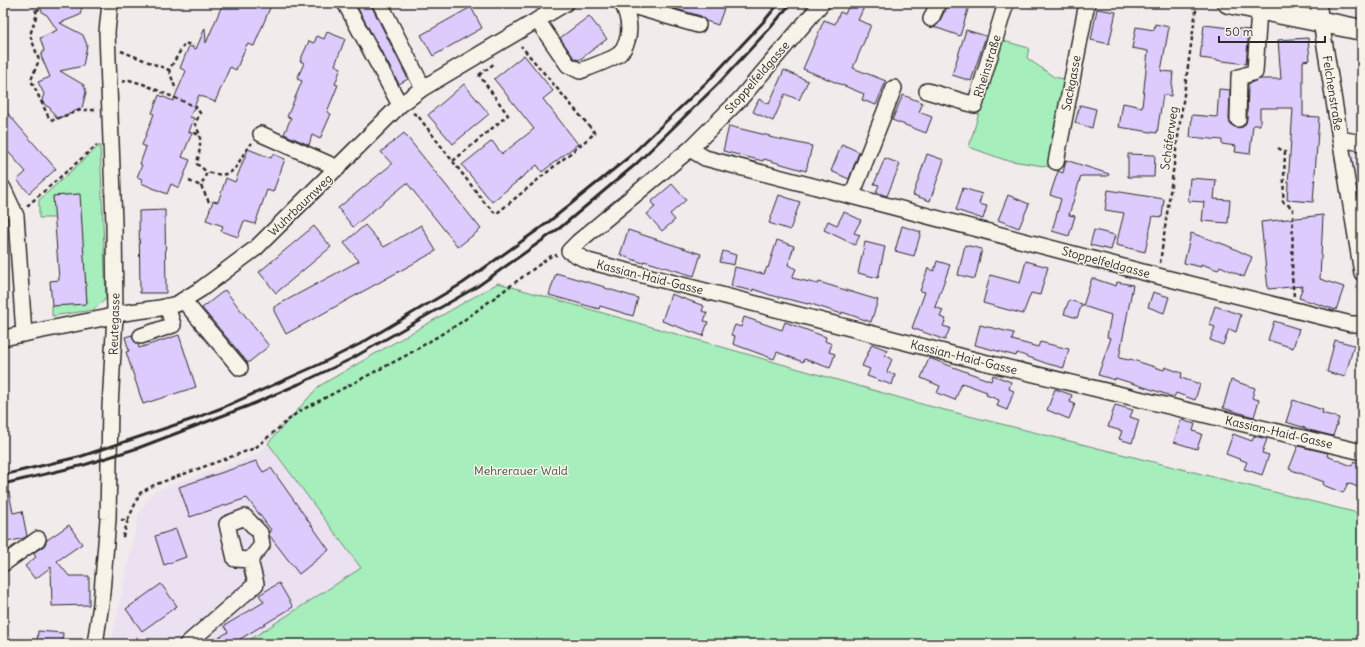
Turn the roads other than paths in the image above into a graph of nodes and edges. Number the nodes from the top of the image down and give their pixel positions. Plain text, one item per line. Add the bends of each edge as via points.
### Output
1 (110, 3) edge
2 (345, 3) edge
3 (380, 3) edge
4 (566, 3) edge
5 (822, 3) edge
6 (938, 3) edge
7 (1006, 3) edge
8 (1087, 3) edge
9 (1228, 3) edge
10 (1318, 3) edge
11 (624, 7) edge
12 (1258, 9) junction
13 (931, 19) dead end
14 (537, 20) junction
15 (1321, 22) junction
16 (698, 25) dead end
17 (1362, 30) edge
18 (423, 88) junction
19 (894, 88) dead end
20 (928, 91) dead end
21 (400, 105) junction
22 (1238, 119) dead end
23 (260, 134) road end
24 (1340, 139) junction
25 (1362, 143) edge
26 (690, 150) junction
27 (1056, 162) dead end
28 (338, 168) junction
29 (3, 188) edge
30 (852, 195) junction
31 (569, 251) joint
32 (1361, 264) edge
33 (183, 300) junction
34 (167, 306) junction
35 (115, 315) junction
36 (1362, 324) edge
37 (24, 334) junction
38 (141, 336) dead end
39 (3, 338) edge
40 (240, 368) dead end
41 (1362, 452) edge
42 (38, 539) dead end
43 (250, 560) dead end
44 (3, 564) edge
45 (94, 644) edge
46 (187, 644) edge

1 - 35 street, Reutegasse via 107,32
2 - 21 street
3 - 18 street
4 - 14 street, Wuhrbaumweg
5 - 26 street, Stoppelfeldgasse via 741,98
6 - 13 street
7 - 20 street, Rheinstraße via 975,105
8 - 27 street, Sackgasse
9 - 12 main road
10 - 15 street, Felchenstraße
11 - 14 street via 629,25 628,42 620,54 580,71 568,65
11 - 16 street via 634,6
12 - 15 main road
12 - 22 street via 1254,72 1239,77
14 - 18 street, Wuhrbaumweg
15 - 17 main road
15 - 24 street, Felchenstraße
18 - 21 street, Wuhrbaumweg
19 - 30 street
21 - 28 street, Wuhrbaumweg
23 - 28 street
24 - 25 street, Felchenstraße
24 - 32 street, Felchenstraße
26 - 30 street, Stoppelfeldgasse via 705,158
26 - 31 street, Stoppelfeldgasse
28 - 33 street, Wuhrbaumweg via 256,248
29 - 37 street via 16,216
30 - 36 street, Stoppelfeldgasse via 1158,276 1351,324
31 - 41 street, Kassian-Haid-Gasse via 588,261 978,361
33 - 34 street, Wuhrbaumweg
33 - 40 street
34 - 35 street, Wuhrbaumweg
34 - 38 street via 172,325
35 - 37 street, Wuhrbaumweg
35 - 45 street, Reutegasse via 108,519 101,604
37 - 39 street, Wuhrbaumweg
42 - 44 street
43 - 46 street via 256,584

